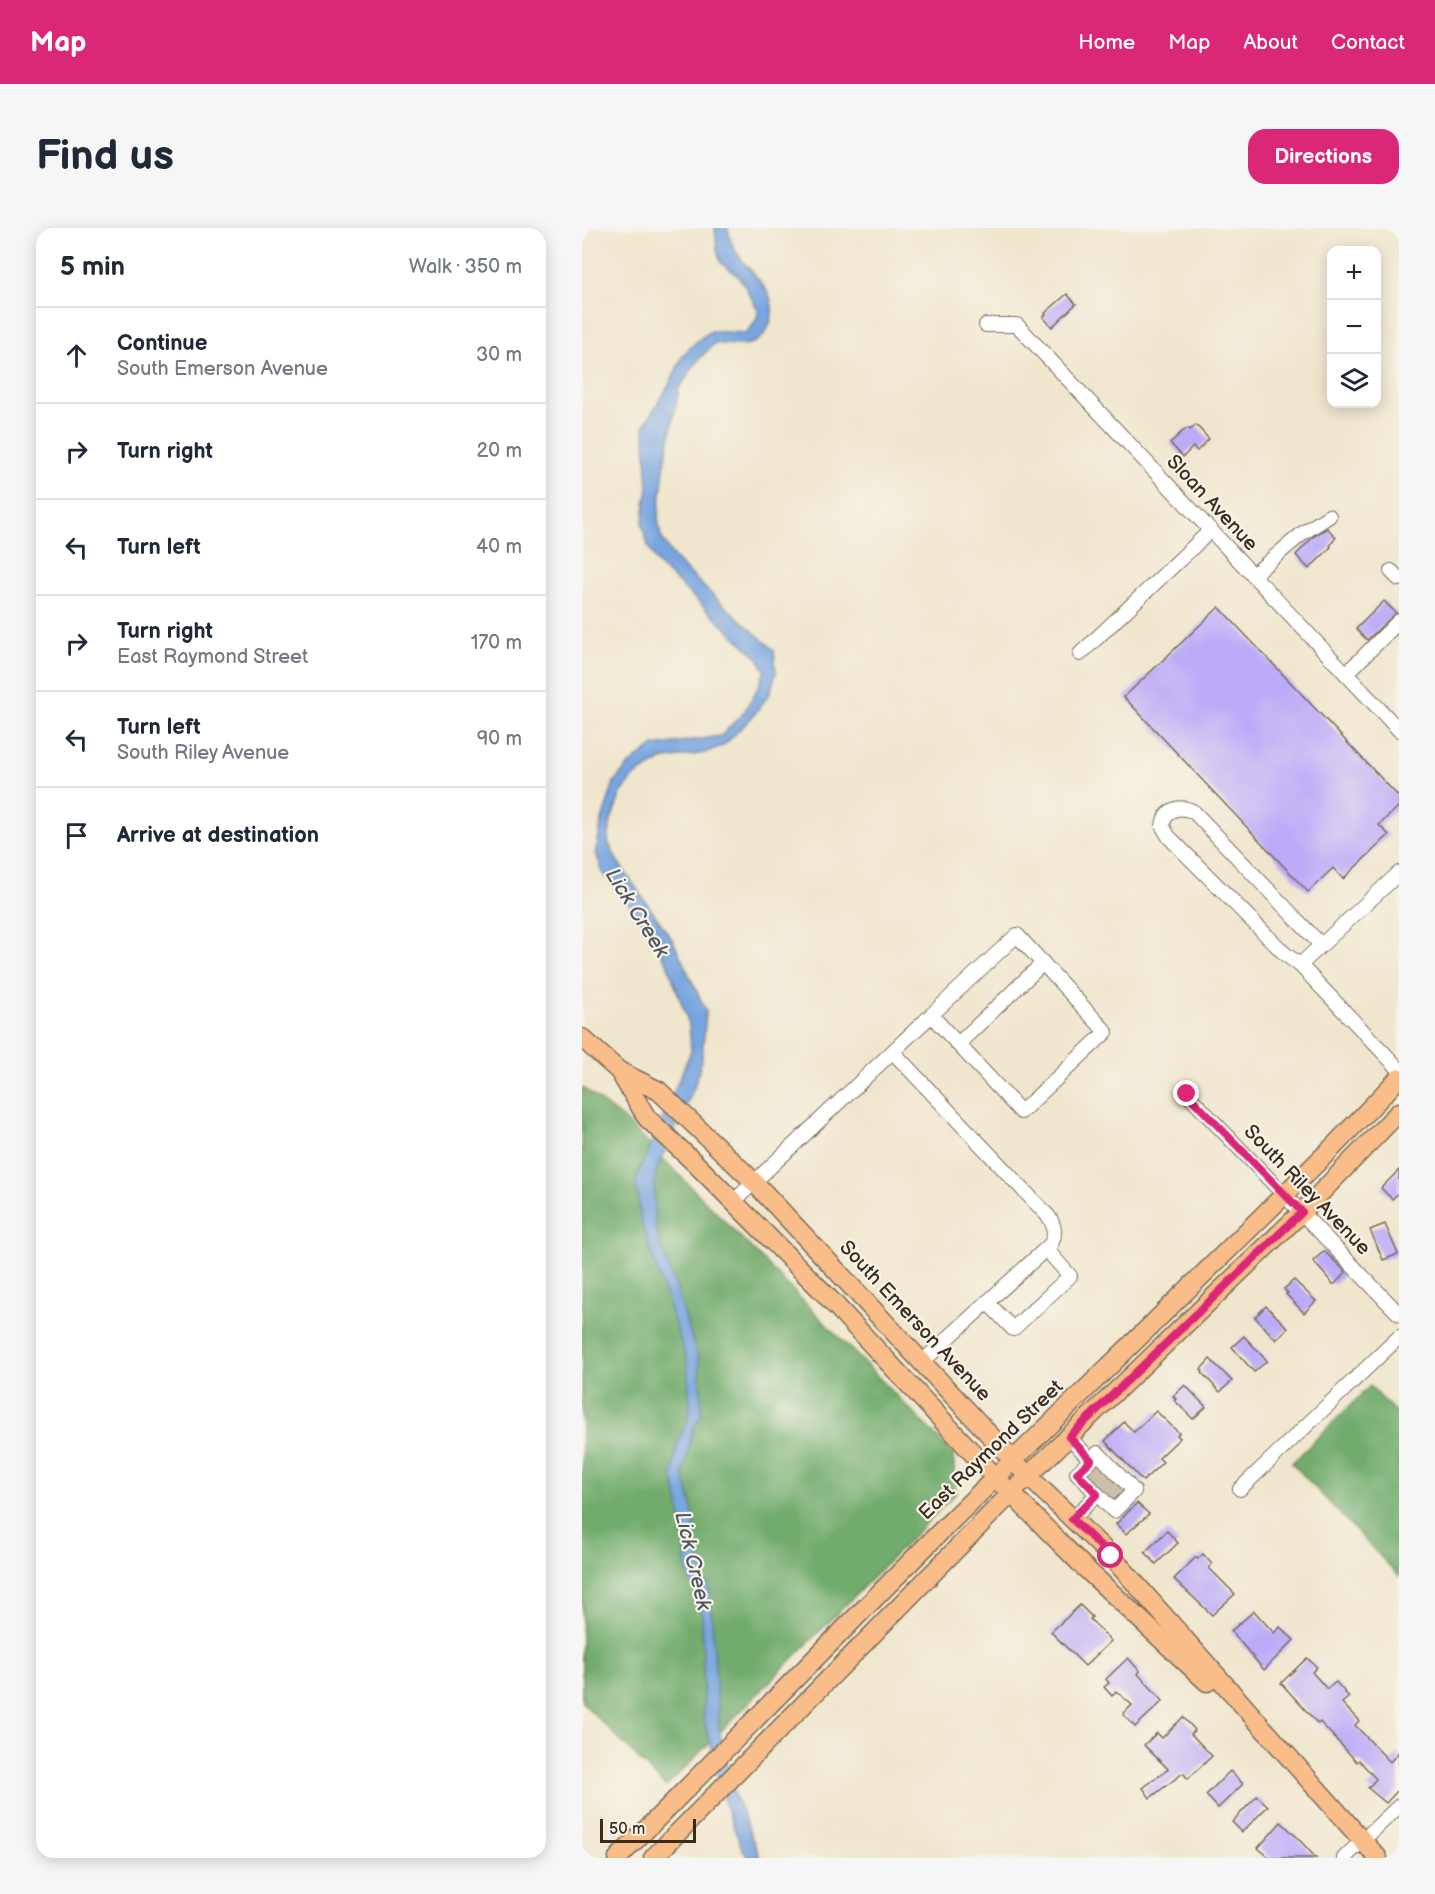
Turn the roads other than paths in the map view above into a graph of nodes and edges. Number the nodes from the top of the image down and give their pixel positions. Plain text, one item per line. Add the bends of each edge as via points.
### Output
1 (986, 325) dead end
2 (1329, 516) dead end
3 (1211, 530) junction
4 (1252, 575) junction
5 (1399, 621) edge
6 (1080, 654) dead end
7 (1346, 674) junction
8 (1399, 730) edge
9 (1399, 873) edge
10 (1321, 945) junction
11 (1043, 963) junction
12 (1300, 965) junction
13 (931, 1015) junction
14 (582, 1038) edge
15 (958, 1044) junction
16 (893, 1052) junction
17 (1399, 1069) edge
18 (619, 1071) junction
19 (1399, 1078) edge
20 (1187, 1094) dead end
21 (1399, 1112) edge
22 (754, 1182) junction
23 (1285, 1194) junction
24 (733, 1202) junction
25 (1302, 1212) junction
26 (1046, 1249) junction
27 (987, 1302) junction
28 (1399, 1314) edge
29 (1399, 1337) edge
30 (922, 1362) junction
31 (1069, 1437) junction
32 (1013, 1461) junction
33 (1028, 1476) junction
34 (995, 1477) junction
35 (1240, 1489) dead end
36 (1011, 1493) junction
37 (1072, 1519) junction
38 (1283, 1753) junction
39 (1399, 1806) edge
40 (1362, 1841) junction
41 (618, 1858) edge
42 (653, 1858) edge
43 (1344, 1858) edge
44 (1378, 1858) edge

1 - 3 street, Sloan Avenue via 1017,325
2 - 4 street
3 - 4 street, Sloan Avenue
3 - 6 street
4 - 7 street, Sloan Avenue
5 - 7 street
7 - 8 street, Sloan Avenue
9 - 10 street
10 - 12 street
10 - 12 street via 1194,812 1182,808 1170,812 1163,827 1169,837
11 - 13 street via 1017,935
11 - 15 street
11 - 15 street via 1106,1032 1100,1038 1021,1112
12 - 17 street
13 - 15 street
13 - 16 street
14 - 18 main road, South Emerson Avenue
16 - 22 street
16 - 26 street via 1049,1216 1055,1236
18 - 22 main road, South Emerson Avenue via 659,1091
18 - 24 main road, South Emerson Avenue via 647,1118
19 - 23 main road, East Raymond Street
20 - 23 street, South Riley Avenue
21 - 25 main road
22 - 24 street
22 - 30 main road, South Emerson Avenue
23 - 25 street, South Riley Avenue
23 - 32 main road, East Raymond Street
24 - 34 main road, South Emerson Avenue
25 - 28 street, South Riley Avenue
25 - 31 main road
26 - 27 street
26 - 27 street via 1070,1276 1012,1329
27 - 30 street
29 - 35 street
30 - 32 main road, South Emerson Avenue
31 - 33 main road
31 - 37 street via 1105,1482
32 - 33 main road, South Emerson Avenue
32 - 34 main road, East Raymond Street
33 - 36 main road
33 - 37 main road, South Emerson Avenue
34 - 36 main road, South Emerson Avenue
34 - 41 main road, East Raymond Street
36 - 38 main road, South Emerson Avenue via 1083,1566
36 - 42 main road
37 - 38 main road, South Emerson Avenue via 1111,1556
38 - 40 main road, South Emerson Avenue
39 - 40 street
40 - 43 street
40 - 44 main road, South Emerson Avenue

